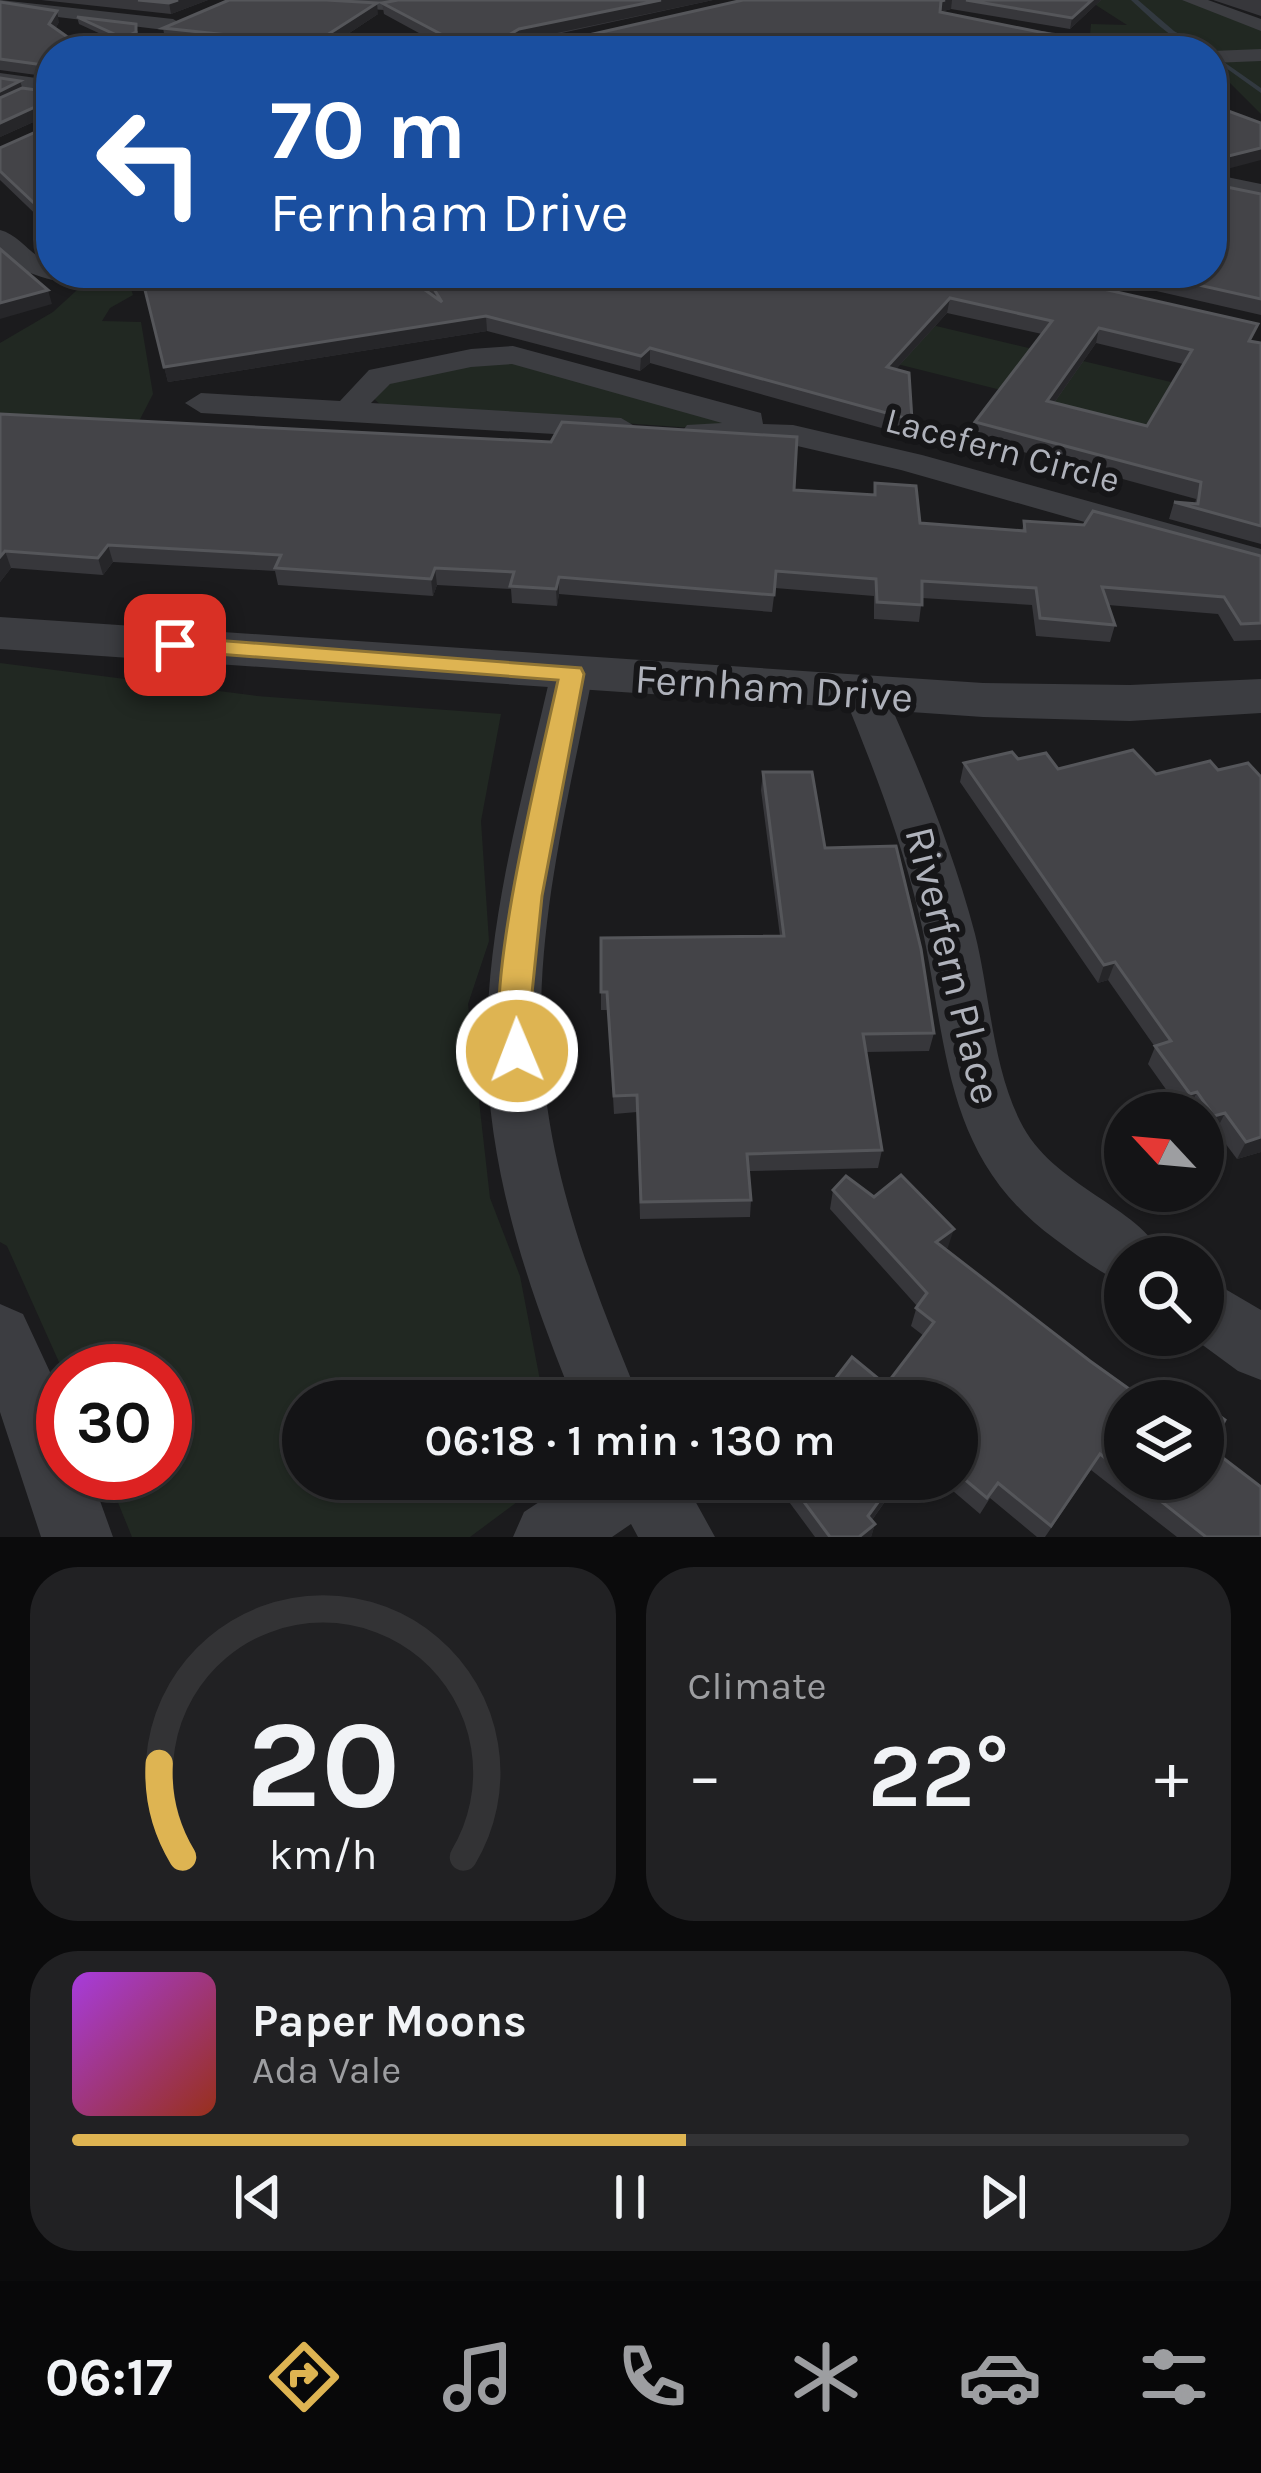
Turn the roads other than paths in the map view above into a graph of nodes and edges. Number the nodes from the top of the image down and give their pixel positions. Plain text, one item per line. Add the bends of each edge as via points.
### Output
1 (308, 0) edge
2 (420, 0) edge
3 (1191, 0) edge
4 (0, 4) edge
5 (1261, 26) edge
6 (1018, 33) edge
7 (150, 36) edge
8 (1038, 36) edge
9 (1261, 55) edge
10 (1227, 56) edge
11 (0, 79) edge
12 (36, 84) edge
13 (0, 238) edge
14 (36, 267) edge
15 (201, 403) dead end
16 (349, 412) junction
17 (794, 435) junction
18 (1261, 561) edge
19 (0, 633) edge
20 (572, 674) junction
21 (864, 693) junction
22 (1261, 696) edge
23 (1104, 1236) edge
24 (1224, 1322) edge
25 (0, 1336) edge
26 (1261, 1348) edge
27 (599, 1380) edge
28 (607, 1500) edge
29 (654, 1500) edge
30 (77, 1537) edge
31 (549, 1537) edge
32 (679, 1537) edge

1 - 2 street
3 - 5 street
4 - 7 street via 181,21
6 - 8 street
9 - 10 street
11 - 12 street
13 - 14 street
15 - 16 street, Lacefern Circle
16 - 17 street, Lacefern Circle
16 - 17 street, Lacefern Circle via 371,382 398,370 513,355
17 - 18 street, Lacefern Circle
19 - 20 street, Fernham Drive
20 - 21 street, Fernham Drive
20 - 27 street via 527,896 515,1003 535,1185 555,1269
21 - 22 street, Fernham Drive via 1130,703
21 - 23 street, Riverfern Place via 920,823 997,1132 1041,1190
24 - 26 street
25 - 30 street
28 - 31 street
29 - 32 street

